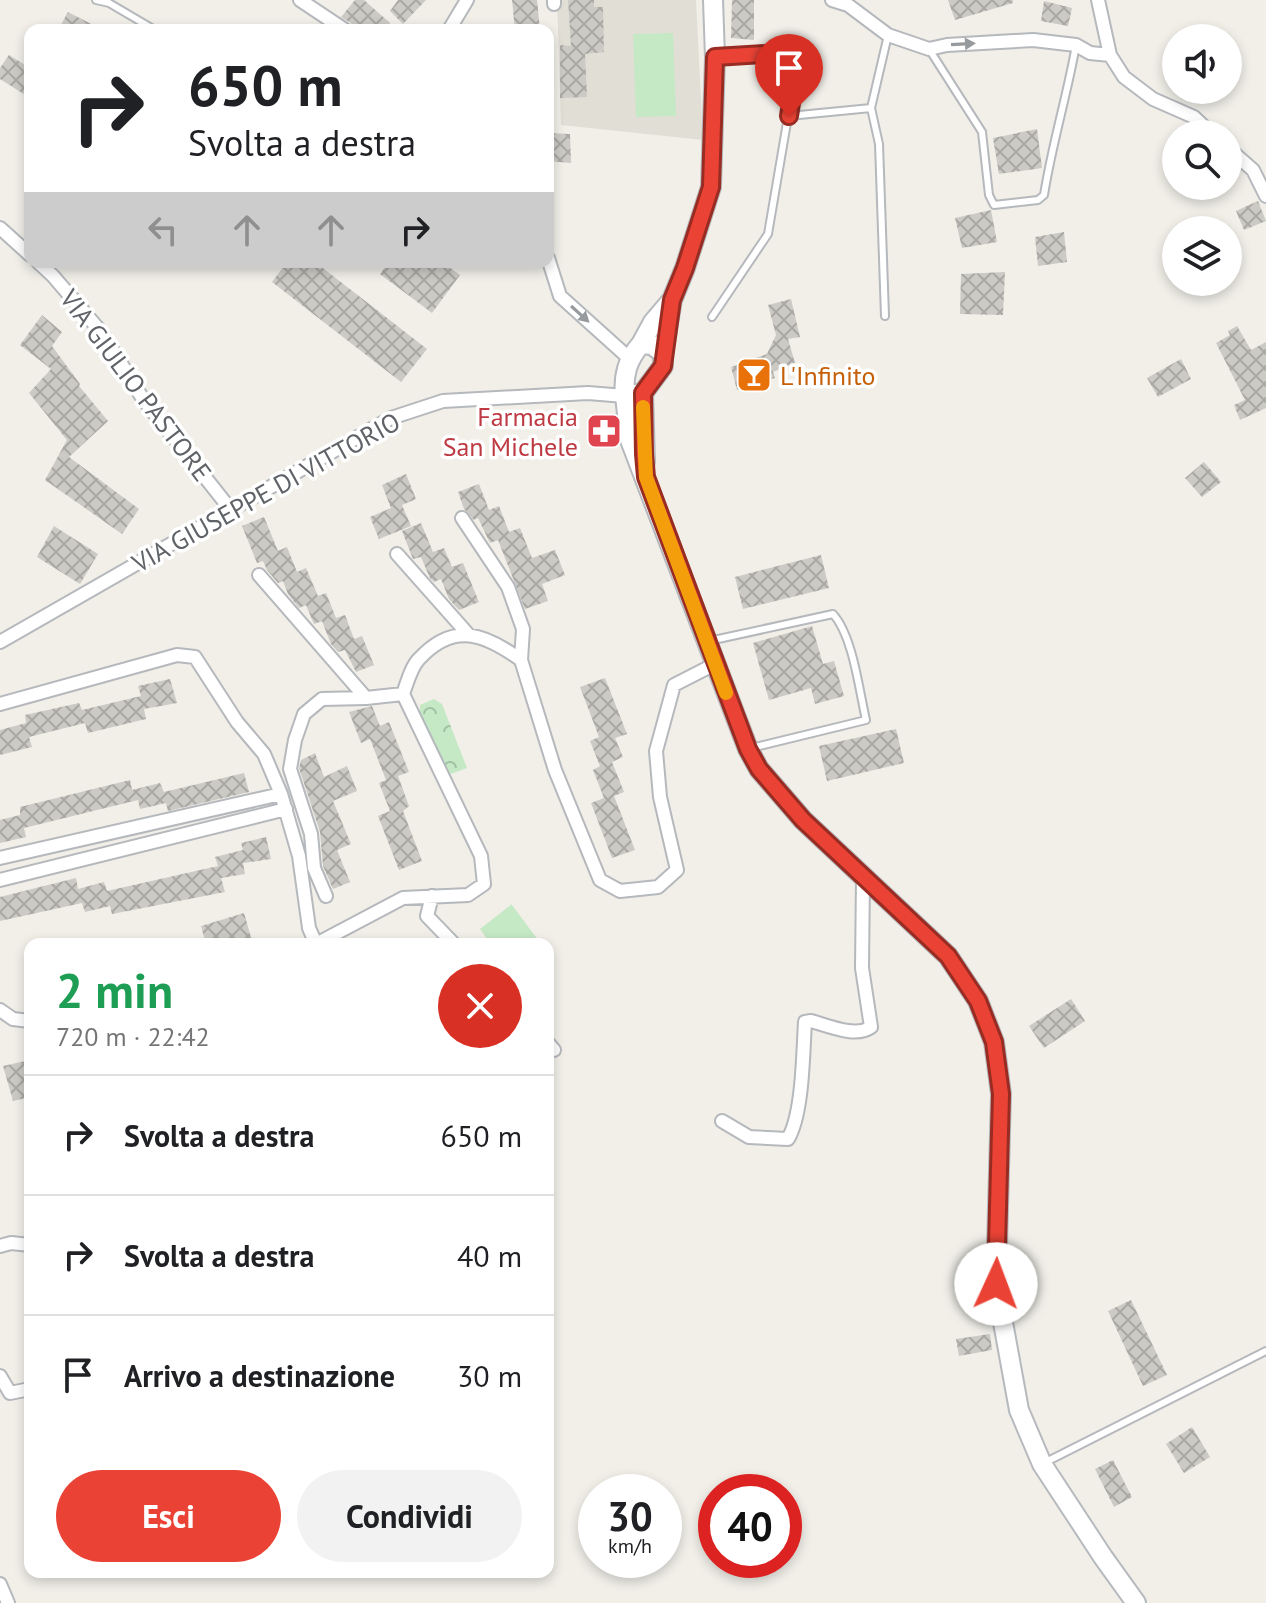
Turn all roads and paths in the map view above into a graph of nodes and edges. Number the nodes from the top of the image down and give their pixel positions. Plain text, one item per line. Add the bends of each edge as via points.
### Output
1 (96, 0) edge
2 (300, 0) edge
3 (467, 0) edge
4 (713, 0) edge
5 (832, 0) edge
6 (1098, 0) edge
7 (145, 24) edge
8 (336, 24) edge
9 (453, 24) edge
10 (888, 35) junction
11 (1076, 45) junction
12 (929, 49) junction
13 (1110, 55) junction
14 (715, 57) junction
15 (871, 108) junction
16 (789, 116) junction
17 (1197, 120) edge
18 (1242, 160) edge
19 (1266, 196) edge
20 (0, 228) edge
21 (24, 250) edge
22 (43, 268) edge
23 (551, 268) edge
24 (672, 300) junction
25 (885, 316) dead end
26 (712, 317) dead end
27 (635, 352) junction
28 (663, 353) junction
29 (630, 389) junction
30 (231, 510) junction
31 (462, 518) dead end
32 (397, 554) dead end
33 (259, 575) dead end
34 (467, 633) junction
35 (707, 641) junction
36 (0, 642) edge
37 (521, 660) junction
38 (715, 664) junction
39 (403, 694) junction
40 (366, 698) junction
41 (0, 704) edge
42 (748, 749) junction
43 (281, 794) junction
44 (286, 809) junction
45 (0, 858) edge
46 (863, 876) junction
47 (0, 880) edge
48 (326, 896) dead end
49 (432, 896) junction
50 (336, 933) junction
51 (313, 938) edge
52 (327, 938) edge
53 (341, 938) edge
54 (448, 938) edge
55 (0, 1010) edge
56 (24, 1020) edge
57 (722, 1121) dead end
58 (24, 1244) edge
59 (0, 1246) edge
60 (1266, 1351) edge
61 (0, 1376) edge
62 (24, 1390) edge
63 (1042, 1464) junction
64 (0, 1584) edge
65 (8, 1603) edge
66 (1136, 1603) edge

1 - 7 lane
2 - 8 street
3 - 9 street
4 - 14 street
5 - 10 street via 848,5
6 - 13 street
10 - 12 street
10 - 15 lane
12 -> 11 street via 1033,40
11 - 12 lane via 1044,195 994,205 982,132
11 - 13 street
13 - 17 street via 1124,77 1153,99
14 - 16 lane via 799,52
14 - 24 street via 711,187
15 - 16 lane
15 - 25 lane via 879,144
16 - 26 lane via 768,234
18 - 19 street
20 - 21 street
22 - 30 street, VIA GIULIO PASTORE via 102,333 143,399
23 -> 27 street via 560,296
24 - 27 street
24 - 28 street
27 - 28 street via 652,345
27 - 29 street
28 - 29 street via 663,366
29 - 30 street, VIA GIUSEPPE DI VITTORIO via 443,401 391,418
29 - 35 street via 630,440
30 - 36 street, VIA GIUSEPPE DI VITTORIO
31 - 37 street via 508,587 523,629
32 - 34 street
33 - 40 street
34 - 37 street via 496,642
34 - 39 street via 438,644 417,661
35 - 38 street
35 - 42 lane via 833,614 840,621 866,720
37 - 38 street via 555,770 600,880 620,891 658,887 677,870 660,797 656,751 674,685
38 - 42 street
39 - 40 street
39 - 49 street via 481,856 484,884 468,895
40 - 48 street via 322,699 304,714 295,740 290,769
41 - 43 street via 177,655 195,657 264,754
42 - 46 street via 803,820
43 - 44 street
43 - 45 street
44 - 47 street
44 - 51 street
46 - 57 street via 862,968 871,1027 855,1032 805,1022 801,1079 788,1139 749,1137
46 - 63 street via 948,956 978,1001 994,1042 1001,1094 996,1284 1019,1410
49 - 50 street via 403,898
49 - 54 street via 427,916
50 - 52 street
50 - 53 street
55 - 56 street
58 - 59 street
60 - 63 lane
61 - 62 street via 10,1393
63 - 66 street
64 - 65 street

